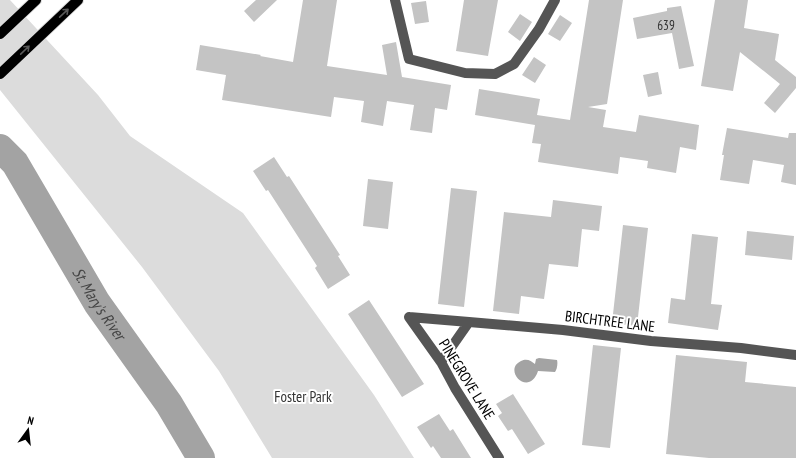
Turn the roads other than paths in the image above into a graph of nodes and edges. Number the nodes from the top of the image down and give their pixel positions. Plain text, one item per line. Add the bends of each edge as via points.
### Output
1 (36, 0) edge
2 (78, 0) edge
3 (395, 0) edge
4 (555, 0) edge
5 (0, 34) edge
6 (0, 74) edge
7 (409, 317) joint
8 (470, 322) junction
9 (796, 355) edge
10 (441, 362) junction
11 (499, 458) edge

1 - 5 main road
6 -> 2 main road
3 - 4 street via 409,59 466,73 495,74 514,64 539,29
7 - 8 street, BIRCHTREE LANE
7 - 10 street, PINEGROVE LANE
8 - 9 street, BIRCHTREE LANE
8 - 10 street
10 - 11 street, PINEGROVE LANE

